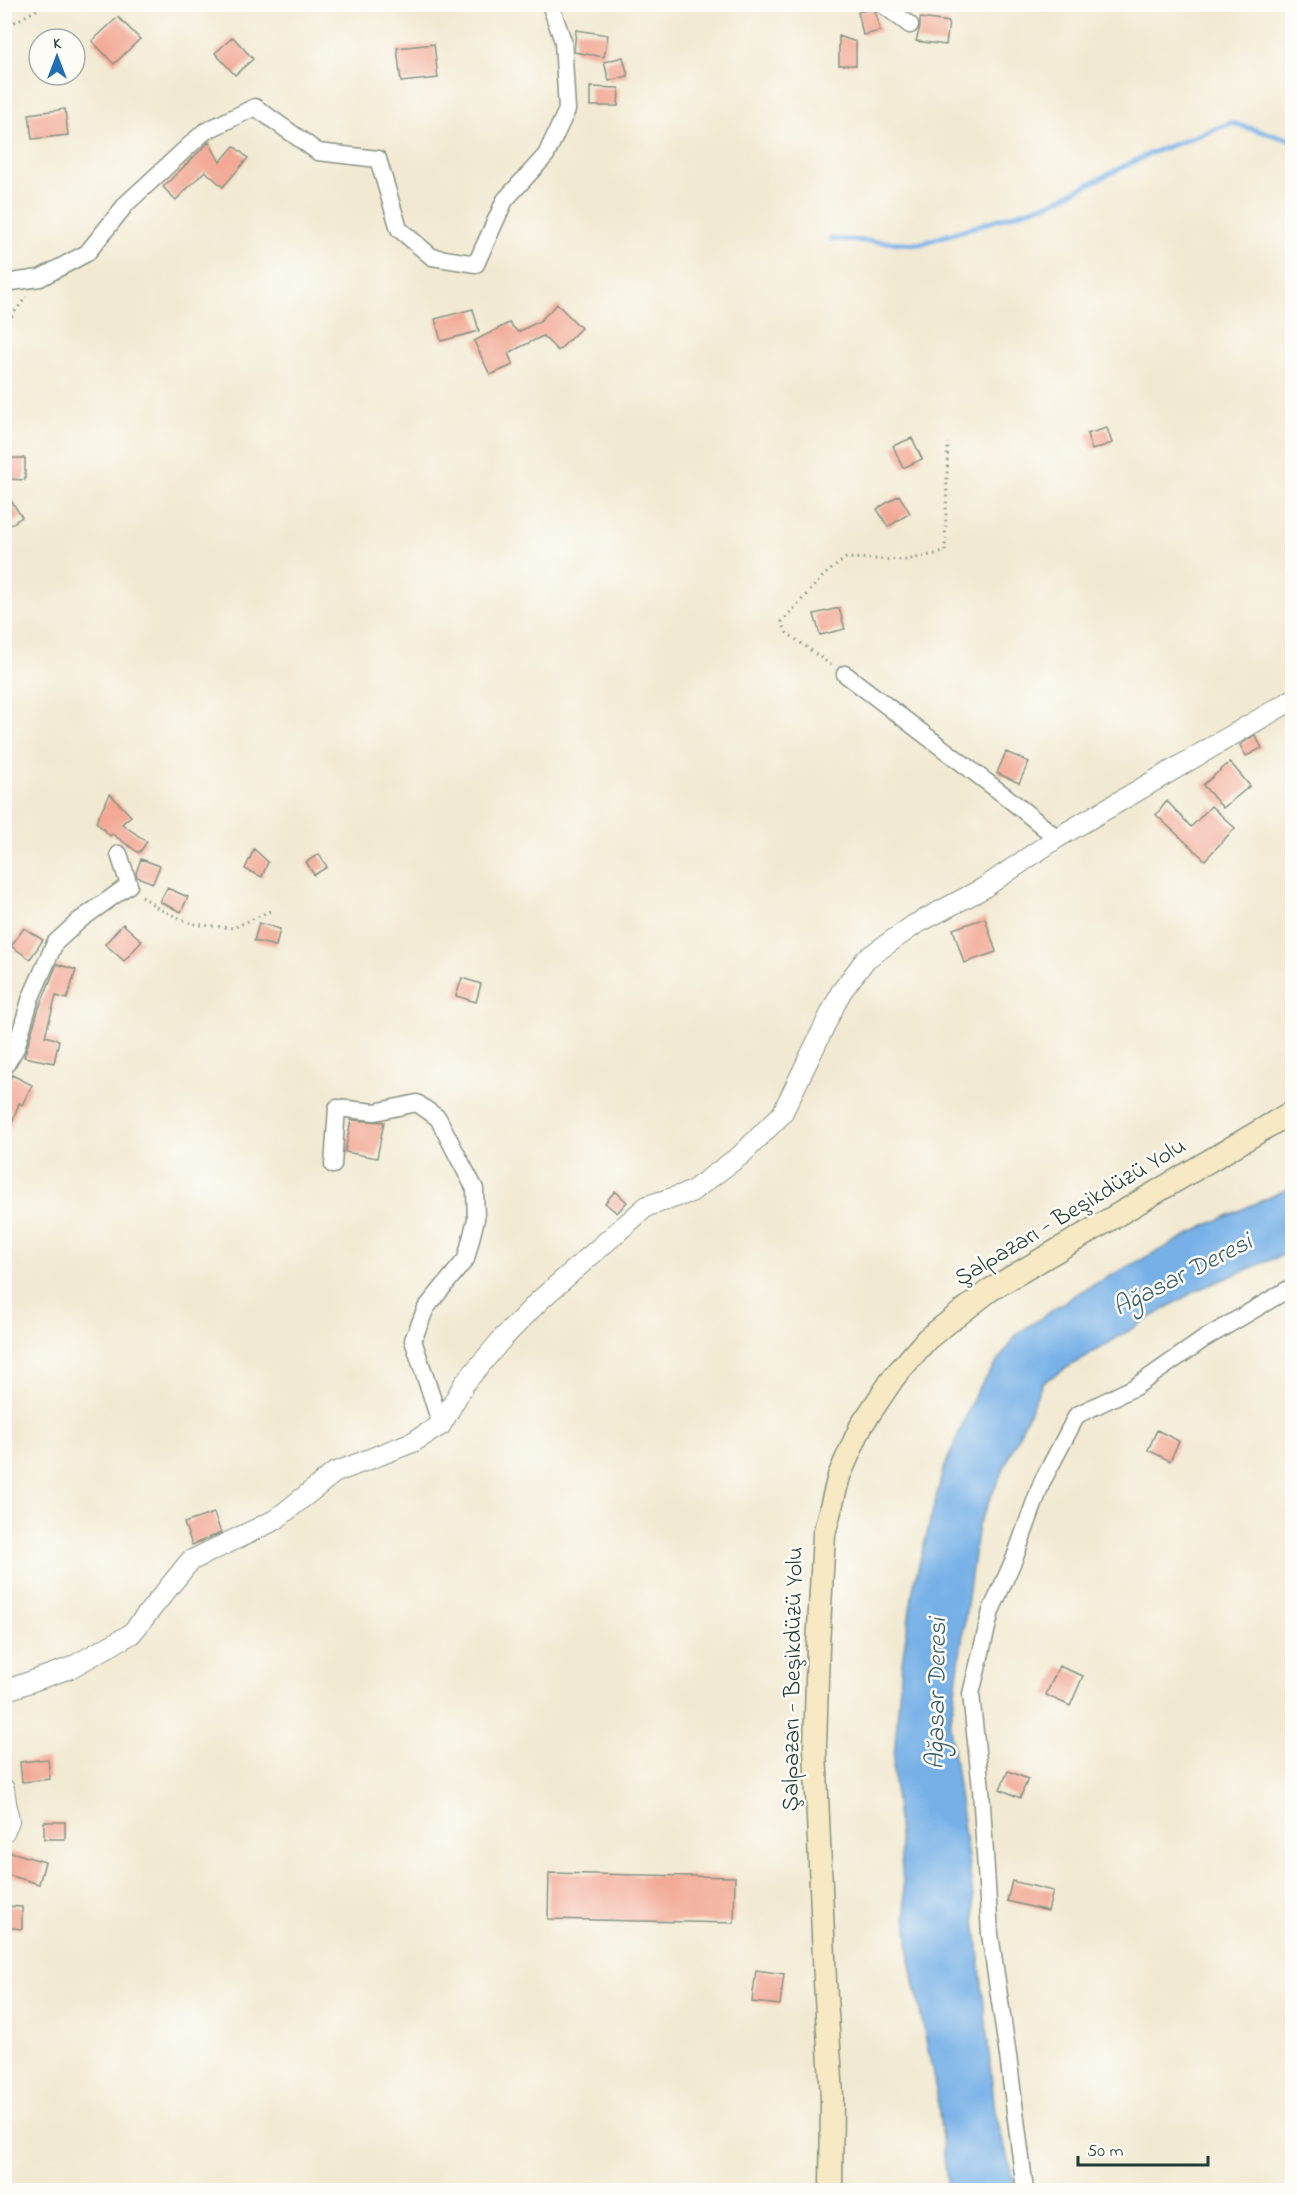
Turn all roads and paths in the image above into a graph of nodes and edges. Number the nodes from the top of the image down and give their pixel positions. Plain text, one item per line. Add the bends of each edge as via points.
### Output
1 (47, 4) edge
2 (550, 4) edge
3 (882, 4) edge
4 (910, 25) dead end
5 (4, 28) edge
6 (40, 279) junction
7 (4, 283) edge
8 (4, 326) edge
9 (948, 443) dead end
10 (845, 674) joint
11 (1293, 700) edge
12 (1057, 838) junction
13 (119, 854) dead end
14 (129, 885) junction
15 (270, 911) dead end
16 (4, 1068) edge
17 (1293, 1112) edge
18 (333, 1165) dead end
19 (1293, 1287) edge
20 (441, 1425) junction
21 (4, 1691) edge
22 (4, 1789) edge
23 (6, 1822) edge
24 (831, 2190) edge
25 (1024, 2190) edge

1 - 5 path
2 - 6 street via 563,41 567,110 546,154 505,200 476,264 432,257 399,228 378,159 318,152 255,107 204,132 127,203 87,253
3 - 4 street
6 - 7 street
6 - 8 path
9 - 10 path via 945,552 906,560 846,558 782,622 787,633
10 - 12 street
11 - 12 street
12 - 20 street via 982,889 914,924 866,959 841,992 782,1114 741,1155 691,1192 647,1206 540,1300 464,1384
13 - 14 street
14 - 15 path via 159,909 193,924 233,928
14 - 16 street via 55,943 31,997 16,1048
17 - 24 main road, Şalpazarı - Beşikdüzü Yolu via 990,1290 927,1339 894,1377 861,1426 839,1476 824,1534 815,1748 832,2097
18 - 20 street via 337,1108 375,1112 417,1103 438,1118 475,1190 476,1220 466,1258 426,1308 413,1340
19 - 25 street via 1204,1339 1135,1387 1077,1414 1042,1482 991,1611 971,1694 990,1934
20 - 21 street via 413,1442 334,1473 275,1520 190,1561 131,1634 70,1668
22 - 23 street

